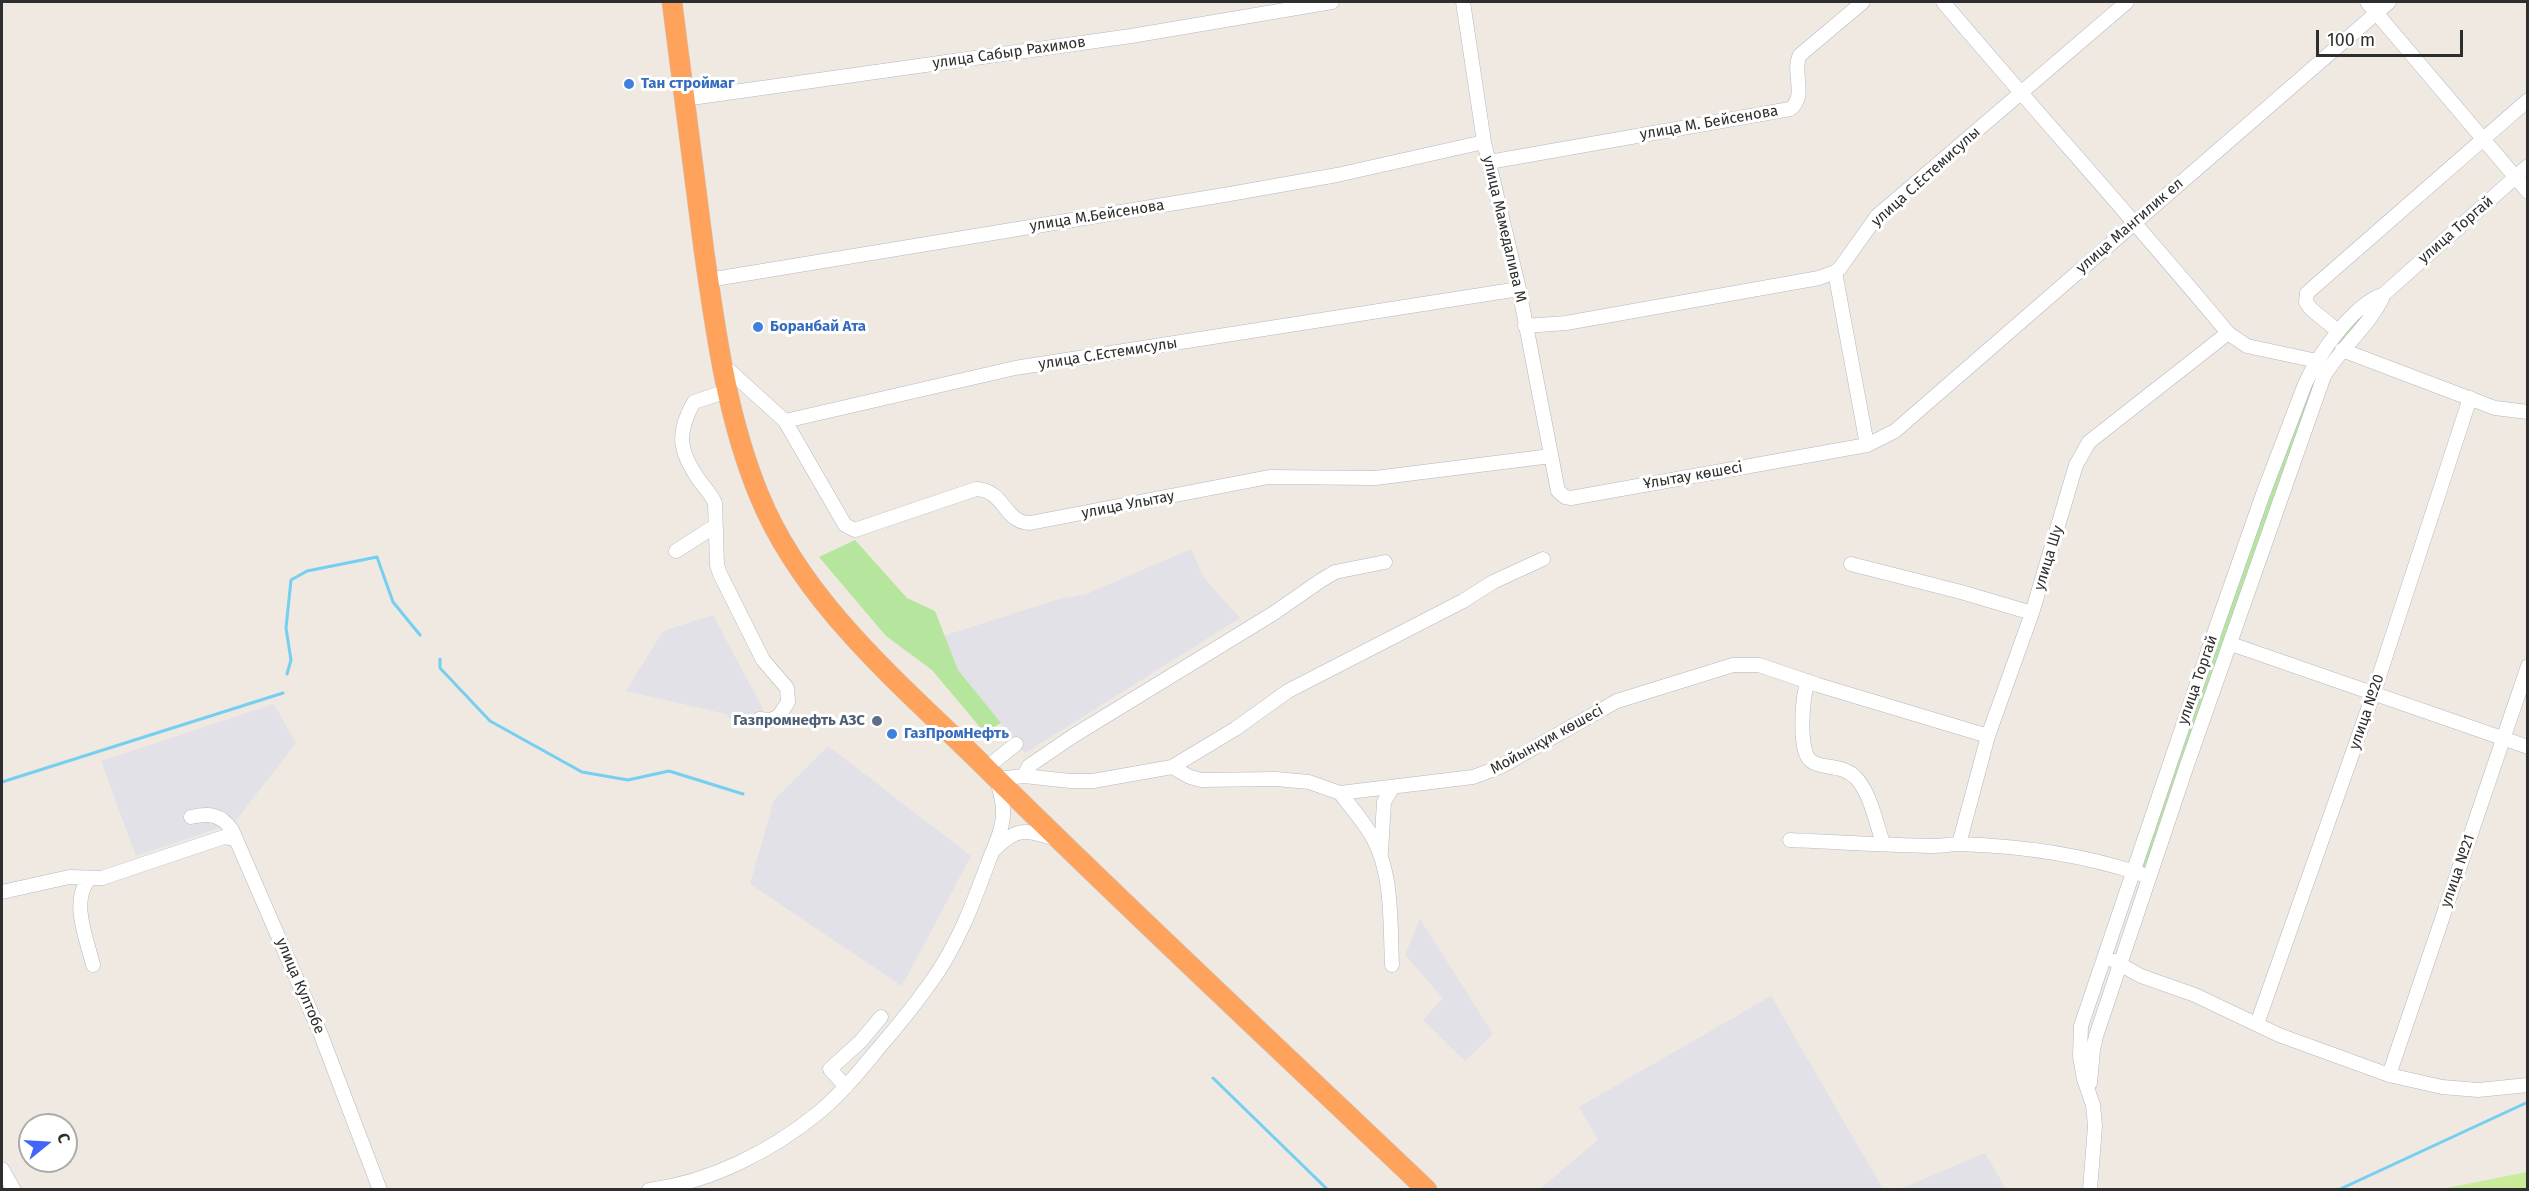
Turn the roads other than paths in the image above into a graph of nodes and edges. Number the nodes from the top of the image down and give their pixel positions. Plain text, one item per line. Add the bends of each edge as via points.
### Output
1 (672, 2) edge
2 (1332, 2) edge
3 (1463, 2) edge
4 (1863, 2) edge
5 (1943, 2) edge
6 (2127, 2) edge
7 (2389, 2) edge
8 (2372, 7) edge
9 (2021, 93) junction
10 (684, 99) junction
11 (2528, 100) edge
12 (2482, 139) junction
13 (1484, 142) junction
14 (1489, 162) junction
15 (2528, 166) edge
16 (2515, 178) junction
17 (2528, 192) edge
18 (2135, 221) junction
19 (1835, 272) junction
20 (708, 279) junction
21 (1519, 289) junction
22 (2384, 294) junction
23 (1525, 326) junction
24 (2338, 331) junction
25 (2228, 333) junction
26 (2342, 350) junction
27 (2317, 361) junction
28 (722, 363) junction
29 (727, 392) junction
30 (2470, 398) junction
31 (2528, 412) edge
32 (785, 421) junction
33 (1867, 445) junction
34 (1551, 456) junction
35 (716, 526) junction
36 (676, 552) dead end
37 (1543, 559) dead end
38 (1385, 562) dead end
39 (1851, 564) dead end
40 (2032, 613) junction
41 (2230, 644) junction
42 (2528, 666) edge
43 (1808, 681) junction
44 (2373, 694) junction
45 (759, 719) dead end
46 (1988, 736) junction
47 (2503, 738) junction
48 (1016, 744) dead end
49 (2528, 747) edge
50 (1172, 767) junction
51 (991, 774) junction
52 (1024, 776) junction
53 (1393, 787) junction
54 (1340, 793) junction
55 (191, 817) dead end
56 (236, 839) junction
57 (1058, 839) junction
58 (1790, 840) dead end
59 (1883, 843) junction
60 (1959, 844) junction
61 (992, 853) junction
62 (1380, 856) junction
63 (2132, 871) junction
64 (2150, 877) junction
65 (89, 879) junction
66 (2, 892) edge
67 (2104, 956) junction
68 (2122, 964) junction
69 (93, 965) dead end
70 (1392, 965) dead end
71 (881, 1017) dead end
72 (2258, 1024) junction
73 (2389, 1075) junction
74 (2528, 1085) edge
75 (846, 1087) junction
76 (2090, 1097) junction
77 (2, 1169) edge
78 (14, 1190) edge
79 (380, 1190) edge
80 (649, 1190) edge
81 (1427, 1190) edge
82 (2090, 1190) edge

1 - 10 highway
2 - 10 street, улица Сабыр Рахимов via 1131,36
3 - 13 street, улица Мамедалива М
4 - 14 street, улица М. Бейсенова via 1800,55 1799,97 1790,109
5 - 9 street
6 - 9 street, улица С.Естемисулы
7 - 8 street, улица Мангилик ел
8 - 12 street
8 - 18 street, улица Мангилик ел
9 - 18 street
9 - 19 street, улица С.Естемисулы via 1877,216
10 - 20 highway
11 - 12 street
12 - 16 street
12 - 24 street via 2307,293 2306,302 2311,309
13 - 14 street, улица Мамедалива М
13 - 20 street, улица М.Бейсенова via 1224,195
14 - 21 street, улица Мамедалива М
15 - 16 street, улица Торгай
16 - 17 street
16 - 22 street, улица Торгай
18 - 25 street
18 - 33 street, улица Мангилик ел via 1895,431
19 - 23 street via 1577,321
19 - 33 street
20 - 28 highway
21 - 23 street, улица Мамедалива М
21 - 32 street, улица С.Естемисулы via 1015,368
22 - 24 street, улица Торгай via 2372,298
22 - 26 street, улица Торгай via 2378,308
23 - 34 street, улица Мамедалива М
24 - 27 street, улица Торгай
25 - 27 street via 2247,346
25 - 40 street, улица Шу via 2082,451
26 - 30 street
26 - 41 street, улица Торгай via 2324,376
27 - 63 street, улица Торгай via 2262,494
28 - 29 highway
28 - 32 street
29 - 35 street via 694,402 686,409 682,427 681,446 693,471 712,495
29 - 51 highway via 759,496 809,584 852,636
30 - 31 street via 2495,408
30 - 44 street, улица №20
32 - 34 street, улица Улытау via 845,525 855,530 976,489 990,492 1014,518 1030,523 1269,477 1375,478
33 - 34 street, Ұлытау көшесі via 1571,498 1558,490
35 - 36 street
35 - 45 street via 720,574 763,660 785,683 789,693 779,716
37 - 50 street via 1288,691
38 - 52 street via 1335,572 1073,736 1029,766
39 - 40 street
40 - 46 street, улица Шу
41 - 44 street
41 - 64 street, улица Торгай
42 - 47 street, улица №21
43 - 46 street, Мойынқұм көшесі
43 - 53 street, Мойынқұм көшесі via 1759,665 1733,665 1617,701 1485,773
43 - 59 street via 1803,699 1805,753 1817,765 1845,771 1858,780
44 - 47 street
44 - 72 street, улица №20
46 - 60 street, улица Шу
47 - 49 street
47 - 73 street, улица №21
48 - 51 street
50 - 52 street via 1093,781
50 - 54 street, Мойынқұм көшесі via 1201,780 1310,782
51 - 52 street
51 - 57 highway
51 - 61 street via 1002,802 1003,819
53 - 54 street, Мойынқұм көшесі
53 - 62 street via 1384,802
54 - 62 street via 1373,838
55 - 56 street, улица Култобе via 219,816
56 - 65 street via 224,837 120,873
56 - 79 street, улица Култобе via 321,1035
57 - 61 street via 1019,831
57 - 81 highway
58 - 59 street
59 - 60 street
60 - 63 street via 2080,858
61 - 75 street via 959,933 932,981
62 - 70 street via 1390,911
63 - 64 street
63 - 67 street, улица Торгай
64 - 68 street, улица Торгай
65 - 66 street via 69,877
65 - 69 street via 80,895 80,907
67 - 68 street
67 - 76 street, улица Торгай via 2079,1037 2082,1071
68 - 72 street via 2141,976
68 - 76 street, улица Торгай via 2092,1050
71 - 75 street via 831,1069
72 - 73 street via 2326,1054
73 - 74 street via 2442,1087 2478,1090
75 - 80 street via 818,1113 740,1162 685,1183
76 - 82 street, улица Торгай via 2095,1143
77 - 78 street

